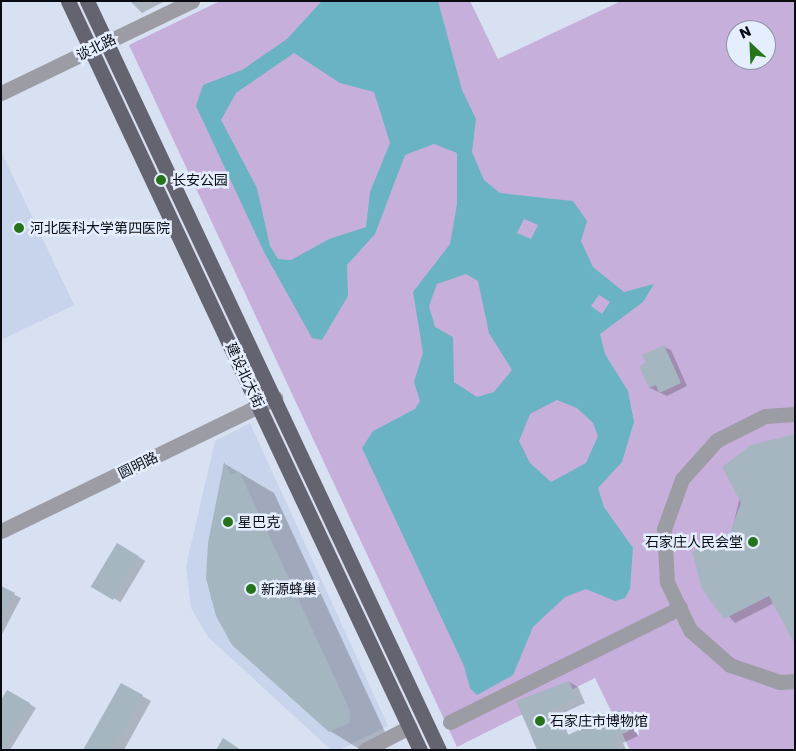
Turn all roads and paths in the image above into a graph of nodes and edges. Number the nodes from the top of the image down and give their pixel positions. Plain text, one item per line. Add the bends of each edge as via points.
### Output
1 (68, 1) edge
2 (87, 1) edge
3 (192, 1) edge
4 (106, 42) junction
5 (91, 50) junction
6 (1, 93) edge
7 (275, 398) junction
8 (259, 406) junction
9 (795, 414) edge
10 (1, 531) edge
11 (680, 608) junction
12 (795, 681) edge
13 (450, 722) dead end
14 (410, 727) junction
15 (365, 750) edge
16 (420, 750) edge
17 (439, 750) edge

1 - 5 main road, 建设北大街
2 - 4 main road, 建设北大街
3 - 4 street, 谈北路
4 - 5 street, 谈北路
4 - 7 main road, 建设北大街
5 - 6 street, 谈北路
5 - 8 main road, 建设北大街
7 - 8 street, 圆明路
7 - 17 main road, 建设北大街
8 - 10 street, 圆明路
8 - 14 main road, 建设北大街
9 - 11 street via 765,416 717,440 682,479 664,529 667,582
11 - 12 street via 690,630 730,665 780,682
11 - 13 street
14 - 15 street
14 - 16 main road, 建设北大街

